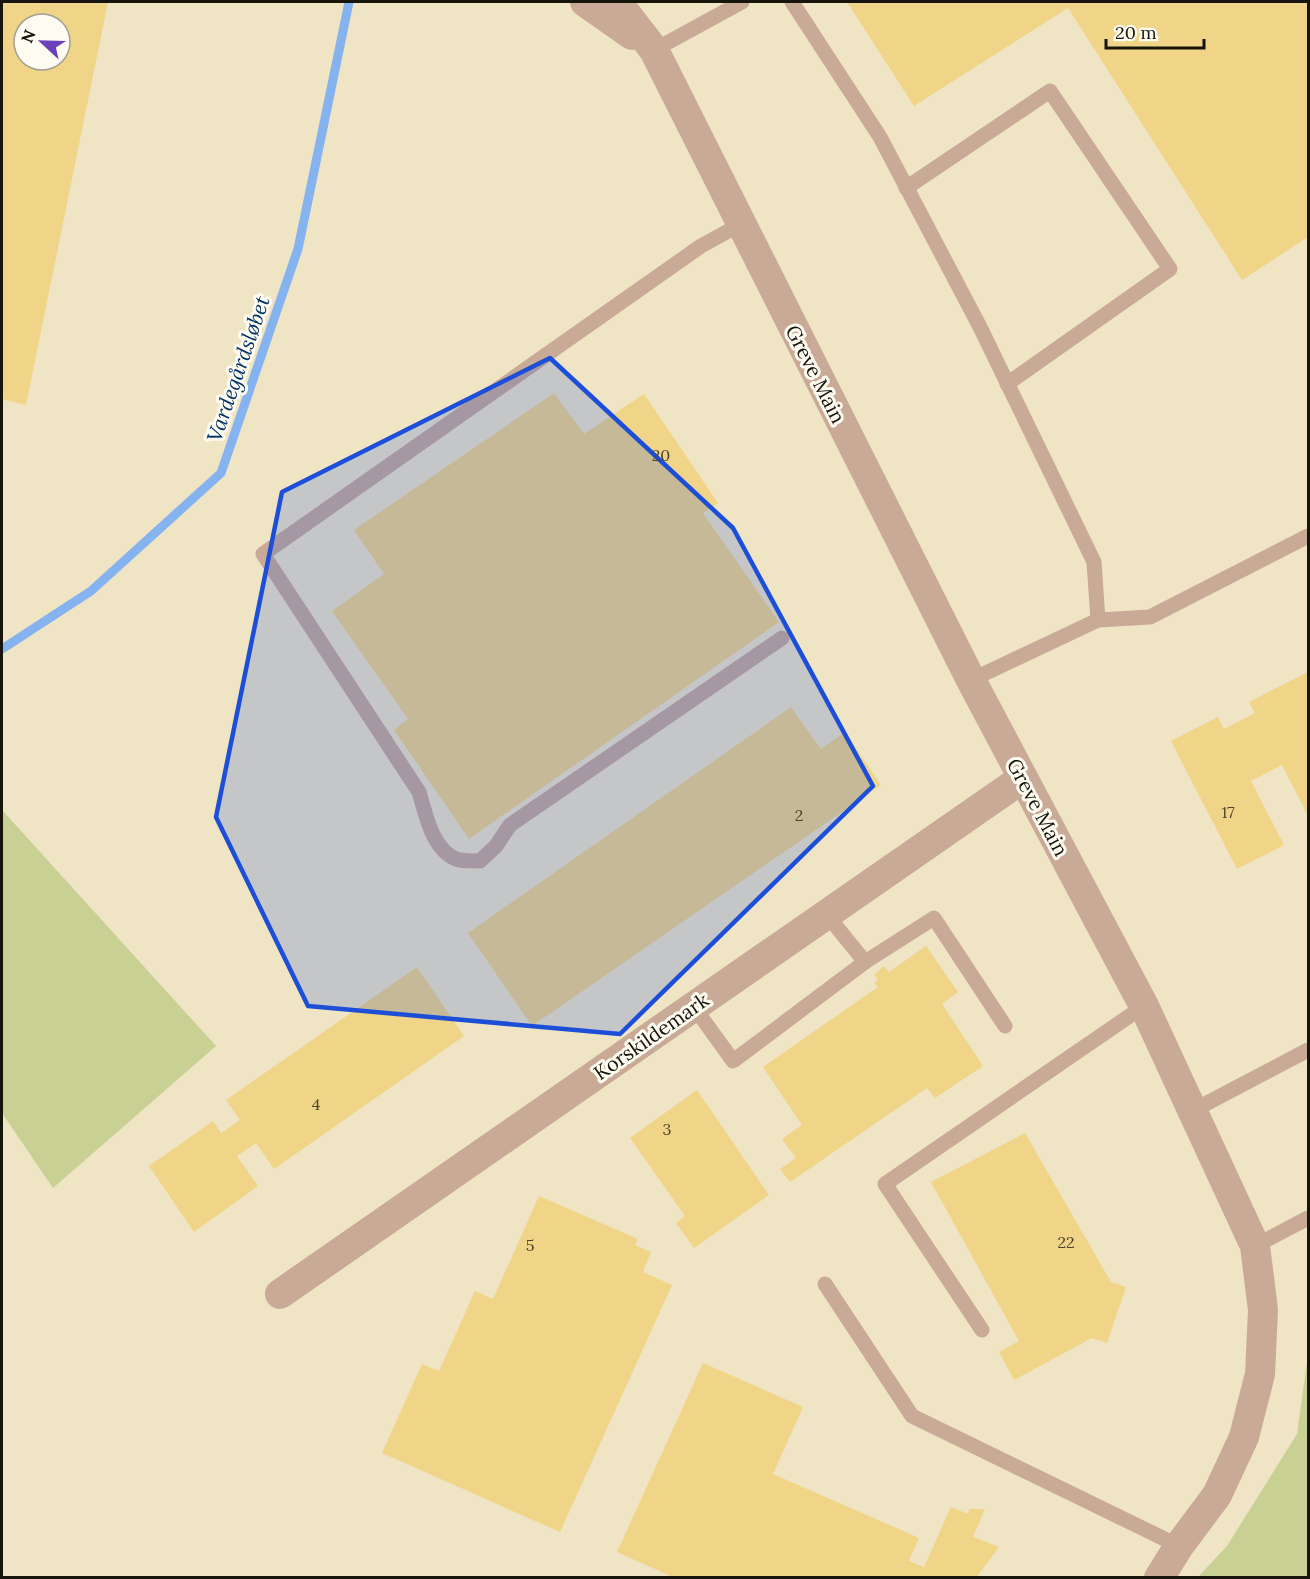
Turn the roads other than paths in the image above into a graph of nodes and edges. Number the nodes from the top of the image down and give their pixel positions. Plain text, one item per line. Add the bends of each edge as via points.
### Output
1 (585, 2) edge
2 (617, 2) edge
3 (742, 2) edge
4 (792, 2) edge
5 (654, 50) junction
6 (906, 188) junction
7 (741, 224) junction
8 (1007, 384) junction
9 (1308, 536) edge
10 (1098, 620) junction
11 (782, 638) dead end
12 (970, 680) junction
13 (1023, 778) junction
14 (826, 915) junction
15 (865, 962) junction
16 (1143, 1006) junction
17 (694, 1007) junction
18 (1005, 1026) dead end
19 (1308, 1050) edge
20 (1192, 1111) junction
21 (1308, 1218) edge
22 (1255, 1246) junction
23 (825, 1284) dead end
24 (280, 1294) dead end
25 (982, 1330) dead end
26 (1179, 1546) junction
27 (1159, 1578) edge

1 - 5 street, Greve Main
2 - 5 street, Greve Main
3 - 5 lane
4 - 6 lane via 880,137
5 - 7 street, Greve Main
6 - 8 lane
6 - 8 lane via 1050,91 1170,270
7 - 11 lane via 701,246 263,554 418,792 441,850 458,860 480,861 510,825
7 - 12 street, Greve Main
8 - 10 lane via 1094,562
9 - 10 lane via 1150,617
10 - 12 lane
12 - 13 street, Greve Main
13 - 14 street, Korskildemark
13 - 16 street, Greve Main
14 - 15 lane
14 - 17 street, Korskildemark
15 - 17 lane via 733,1061
15 - 18 lane via 934,918
16 - 20 street, Greve Main
16 - 25 lane via 885,1184
17 - 24 street, Korskildemark
19 - 20 lane
20 - 22 street, Greve Main
21 - 22 lane
22 - 26 street, Greve Main via 1263,1310 1260,1374 1244,1437 1217,1495
23 - 26 lane via 912,1416
26 - 27 street, Greve Main

